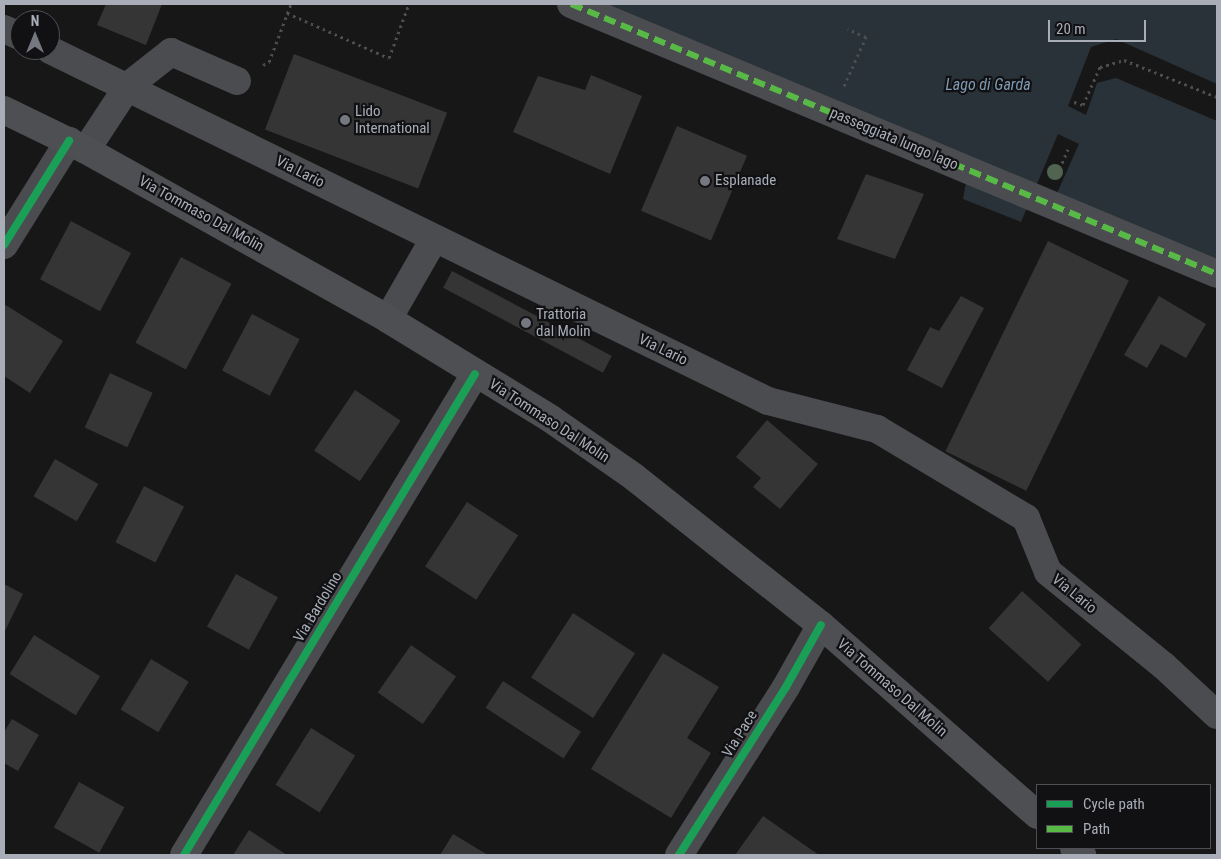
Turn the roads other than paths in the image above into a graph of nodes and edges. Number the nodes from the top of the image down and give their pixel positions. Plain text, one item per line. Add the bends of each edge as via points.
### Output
1 (571, 4) edge
2 (60, 55) edge
3 (237, 81) road end
4 (128, 86) junction
5 (4, 110) edge
6 (77, 145) junction
7 (434, 239) junction
8 (4, 245) edge
9 (1217, 274) edge
10 (388, 318) junction
11 (475, 374) junction
12 (821, 625) junction
13 (1217, 716) edge
14 (1036, 815) edge
15 (184, 855) edge
16 (679, 855) edge

1 - 9 street, passeggiata lungo lago
2 - 4 street, Via Lario
3 - 4 street via 171,52
4 - 6 street
4 - 7 street, Via Lario
5 - 6 main road, Via Tommaso Dal Molin
6 - 8 street
6 - 10 main road, Via Tommaso Dal Molin
7 - 10 street
7 - 13 street, Via Lario via 768,400 877,428 1026,518 1048,572 1164,666
10 - 11 main road, Via Tommaso Dal Molin
11 - 12 main road, Via Tommaso Dal Molin via 551,419 634,477
11 - 15 street, Via Bardolino
12 - 14 main road, Via Tommaso Dal Molin
12 - 16 street, Via Pace via 786,687

